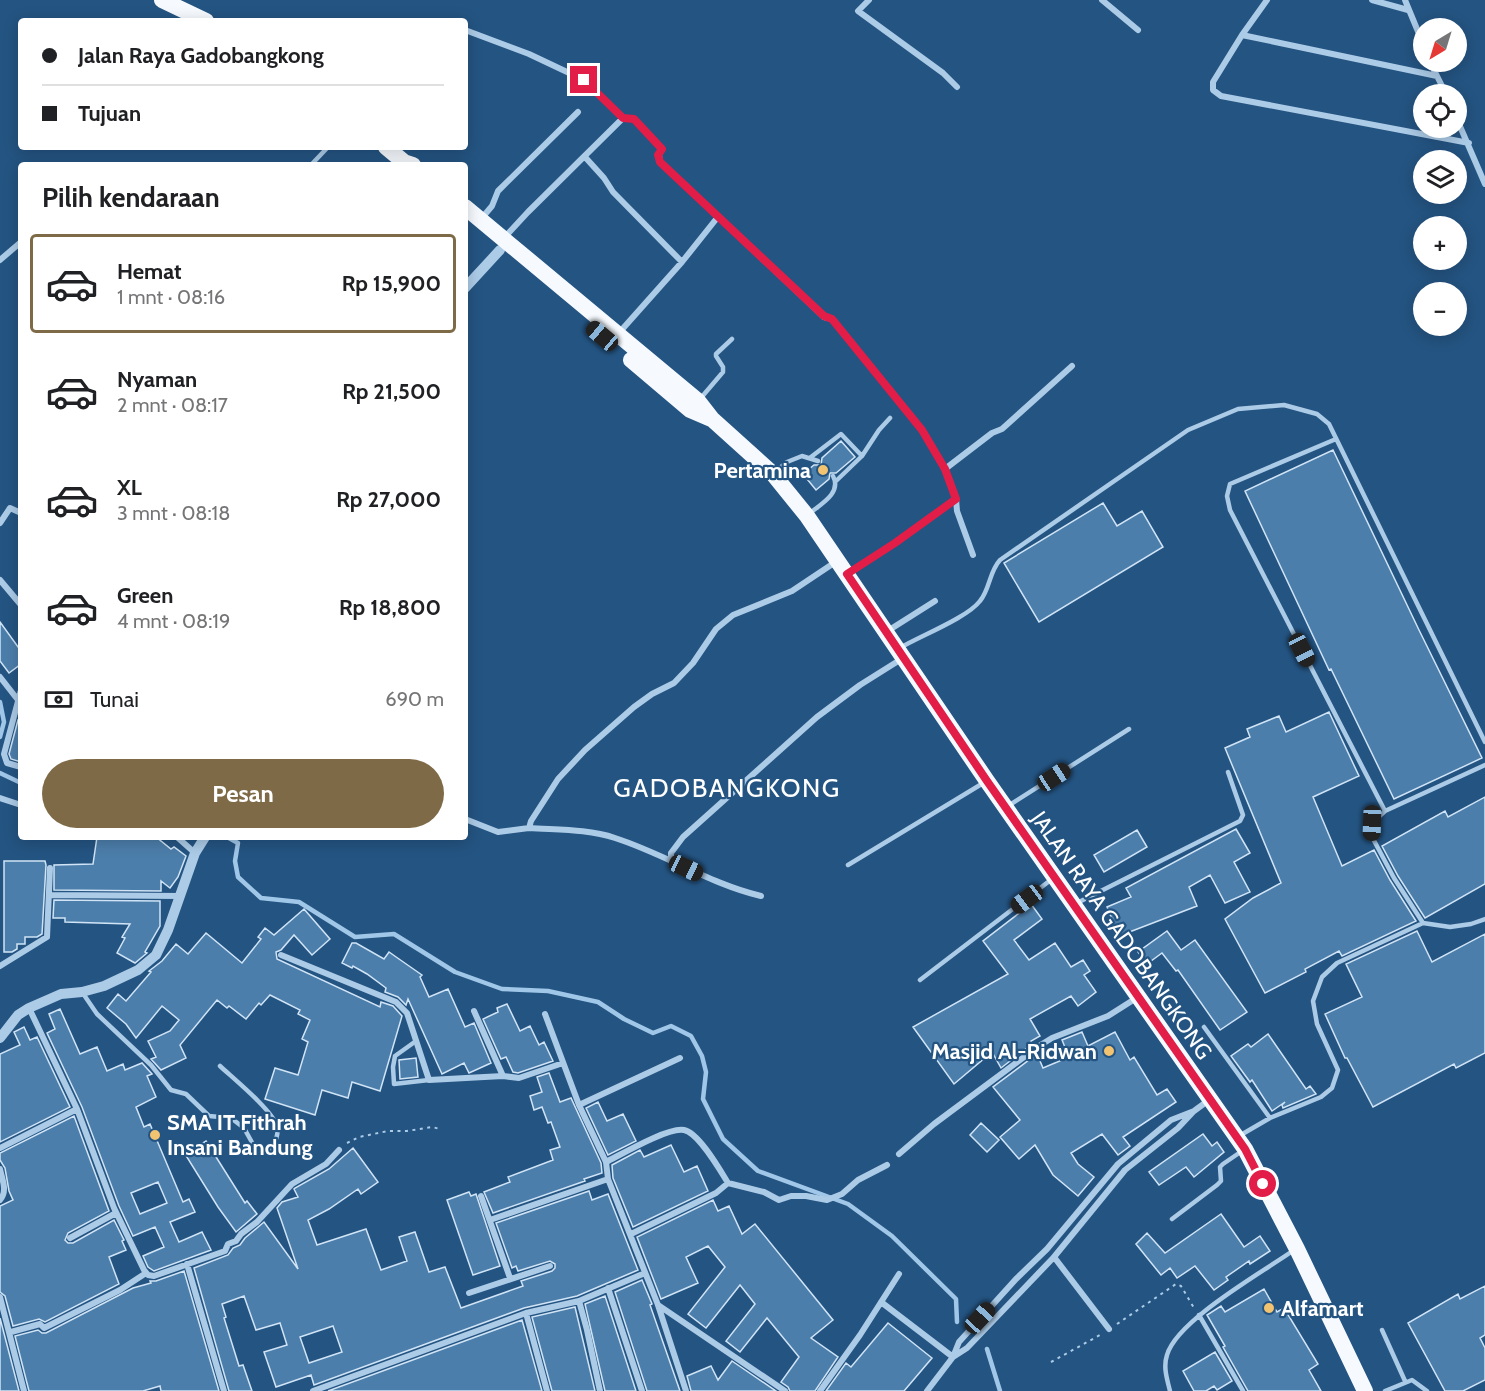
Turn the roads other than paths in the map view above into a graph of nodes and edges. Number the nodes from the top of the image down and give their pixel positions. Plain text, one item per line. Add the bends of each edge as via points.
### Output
1 (162, 0) edge
2 (869, 0) edge
3 (1102, 0) edge
4 (1267, 0) edge
5 (1372, 0) edge
6 (1405, 0) edge
7 (1408, 10) junction
8 (200, 18) edge
9 (1413, 21) edge
10 (1138, 30) dead end
11 (468, 31) edge
12 (1242, 35) junction
13 (1435, 72) edge
14 (1437, 76) junction
15 (1441, 84) edge
16 (957, 87) dead end
17 (578, 112) dead end
18 (623, 118) junction
19 (1466, 138) edge
20 (1469, 143) junction
21 (325, 150) edge
22 (585, 157) junction
23 (314, 162) edge
24 (1485, 184) edge
25 (717, 218) junction
26 (473, 220) edge
27 (502, 244) junction
28 (18, 245) edge
29 (0, 260) edge
30 (682, 262) junction
31 (468, 284) edge
32 (617, 334) junction
33 (732, 339) dead end
34 (1072, 366) dead end
35 (698, 401) junction
36 (890, 418) dead end
37 (712, 419) junction
38 (1336, 439) junction
39 (862, 456) junction
40 (811, 457) junction
41 (818, 461) dead end
42 (945, 469) junction
43 (773, 474) junction
44 (956, 499) junction
45 (18, 512) edge
46 (807, 516) junction
47 (0, 523) edge
48 (973, 555) dead end
49 (842, 567) junction
50 (0, 580) edge
51 (18, 601) edge
52 (934, 601) dead end
53 (886, 632) junction
54 (900, 654) junction
55 (0, 677) edge
56 (18, 700) joint
57 (1129, 729) dead end
58 (1485, 742) edge
59 (1485, 765) edge
60 (18, 766) edge
61 (1228, 772) dead end
62 (987, 781) junction
63 (0, 798) edge
64 (18, 804) edge
65 (1006, 807) junction
66 (1385, 811) junction
67 (468, 820) edge
68 (529, 828) junction
69 (180, 840) edge
70 (203, 840) edge
71 (195, 854) junction
72 (672, 860) junction
73 (848, 865) dead end
74 (50, 868) dead end
75 (1054, 877) junction
76 (49, 895) junction
77 (180, 896) junction
78 (761, 896) dead end
79 (1074, 905) junction
80 (1485, 919) edge
81 (1423, 923) junction
82 (281, 955) dead end
83 (0, 966) edge
84 (920, 980) dead end
85 (82, 992) junction
86 (1138, 997) junction
87 (28, 1008) junction
88 (474, 1011) dead end
89 (545, 1014) dead end
90 (1204, 1027) dead end
91 (0, 1038) edge
92 (416, 1041) junction
93 (680, 1058) dead end
94 (563, 1063) junction
95 (220, 1066) dead end
96 (504, 1076) junction
97 (429, 1080) junction
98 (1209, 1100) junction
99 (579, 1105) junction
100 (76, 1109) junction
101 (1194, 1111) junction
102 (1270, 1118) junction
103 (1240, 1143) junction
104 (0, 1148) edge
105 (339, 1150) road end
106 (899, 1154) dead end
107 (606, 1162) junction
108 (887, 1165) dead end
109 (0, 1169) edge
110 (608, 1179) junction
111 (728, 1184) junction
112 (481, 1196) dead end
113 (0, 1200) edge
114 (117, 1213) junction
115 (1172, 1219) dead end
116 (490, 1220) junction
117 (631, 1234) junction
118 (70, 1238) dead end
119 (1297, 1249) junction
120 (1054, 1257) junction
121 (186, 1264) junction
122 (550, 1266) dead end
123 (645, 1273) junction
124 (146, 1274) junction
125 (899, 1274) dead end
126 (510, 1278) junction
127 (608, 1288) junction
128 (469, 1293) dead end
129 (0, 1297) edge
130 (579, 1301) junction
131 (881, 1302) junction
132 (658, 1305) junction
133 (526, 1312) junction
134 (1199, 1315) junction
135 (3, 1318) edge
136 (1109, 1329) road end
137 (1382, 1330) dead end
138 (10, 1332) junction
139 (953, 1357) junction
140 (1405, 1381) junction
141 (24, 1391) edge
142 (224, 1391) edge
143 (313, 1391) edge
144 (547, 1391) edge
145 (600, 1391) edge
146 (642, 1391) edge
147 (686, 1391) edge
148 (785, 1391) edge
149 (820, 1391) edge
150 (927, 1391) edge
151 (1170, 1391) edge
152 (1243, 1391) edge
153 (1365, 1391) edge
154 (1385, 1391) edge
155 (1427, 1391) edge

1 - 8 highway
2 - 16 street via 858,10
3 - 10 street
4 - 12 street
5 - 7 street
6 - 7 street
7 - 9 street
11 - 18 street via 584,80
12 - 14 street
12 - 20 street via 1213,82 1213,90 1221,96
13 - 14 street
14 - 15 street
17 - 26 street via 498,191 492,206
18 - 22 street
18 - 25 street via 634,119 662,149 658,155 660,162
19 - 20 street
20 - 24 street
21 - 23 lane
22 - 27 street via 528,212
22 - 30 street via 613,192
25 - 30 street
25 - 42 street via 824,316 832,319 922,430
26 - 27 highway, JALAN RAYA GADOBANGKONG
27 - 31 street
27 - 32 highway, JALAN RAYA GADOBANGKONG
27 - 37 highway, JALAN RAYA GADOBANGKONG via 690,410
28 - 29 street
30 - 32 street
32 - 35 highway, JALAN RAYA GADOBANGKONG
33 - 35 lane via 716,354 723,372
34 - 42 street via 1002,429
35 - 37 highway, JALAN RAYA GADOBANGKONG
36 - 39 lane
37 - 43 highway, JALAN RAYA GADOBANGKONG
38 - 54 lane via 1329,424 1317,414 1284,405 1238,409 1188,430 1000,560 993,568 985,594 971,610
38 - 58 lane
38 - 66 lane via 1230,484 1227,496 1230,510
39 - 40 lane via 841,434
39 - 46 lane via 834,479 832,494
40 - 41 lane
40 - 43 lane via 787,462
42 - 44 street
43 - 46 highway, JALAN RAYA GADOBANGKONG
44 - 48 street
44 - 49 street via 895,543
45 - 47 street via 10,508
46 - 49 highway, JALAN RAYA GADOBANGKONG
49 - 53 highway, JALAN RAYA GADOBANGKONG
49 - 68 street via 733,615 716,629 674,683 634,706 585,750 558,779
50 - 51 street
52 - 53 street
53 - 54 highway, JALAN RAYA GADOBANGKONG
54 - 62 highway, JALAN RAYA GADOBANGKONG
54 - 72 street via 817,717 683,837 671,853
55 - 56 street
56 - 60 street via 4,758
57 - 65 lane
59 - 66 lane
61 - 79 lane via 1243,815 1240,820
62 - 65 highway, JALAN RAYA GADOBANGKONG
62 - 73 lane
63 - 64 street
65 - 75 highway, JALAN RAYA GADOBANGKONG
66 - 81 lane via 1372,823 1371,835
67 - 68 street via 498,832
68 - 72 street via 596,833
69 - 71 street
70 - 71 street
71 - 77 street
72 - 78 street
74 - 76 street
75 - 79 highway, JALAN RAYA GADOBANGKONG
75 - 84 lane
76 - 77 street
76 - 83 street via 47,937
77 - 85 street via 156,955 123,978
79 - 86 highway, JALAN RAYA GADOBANGKONG
80 - 81 lane via 1450,927
81 - 102 lane via 1336,963 1322,977 1312,1001 1317,1024 1338,1070 1332,1088
82 - 92 street via 396,1002 407,1013
85 - 87 street via 61,994
85 - 95 lane via 97,1014 151,1065 171,1090 186,1094 209,1116 231,1118 244,1128 254,1146 271,1149 278,1129 273,1117
86 - 98 highway, JALAN RAYA GADOBANGKONG
86 - 106 street via 1108,1016 1039,1046
87 - 91 street
87 - 100 street
88 - 96 street
89 - 94 street
90 - 102 lane
92 - 97 street
92 - 97 lane via 395,1056 394,1084
93 - 99 street
94 - 96 street via 519,1078
94 - 99 street
96 - 97 street
98 - 101 street
98 - 103 highway, JALAN RAYA GADOBANGKONG
99 - 107 street
100 - 104 street
100 - 114 street
101 - 120 street via 1125,1170
101 - 139 street via 1171,1120 1118,1164 1047,1249 959,1342
102 - 103 lane
103 - 115 lane via 1220,1167 1221,1181
103 - 119 highway, JALAN RAYA GADOBANGKONG
105 - 121 street via 326,1164 292,1184 225,1251
107 - 110 street
107 - 111 street via 667,1132 683,1130 696,1137
108 - 111 street via 827,1200 792,1196 779,1200 764,1192
109 - 113 street via 5,1190
110 - 116 street
110 - 117 street
111 - 117 street
112 - 116 street
114 - 118 street
114 - 124 street
116 - 126 street
117 - 123 street
119 - 134 lane
119 - 153 highway, JALAN RAYA GADOBANGKONG
120 - 136 street
120 - 139 street via 967,1348
121 - 124 street via 154,1276
121 - 142 street
122 - 126 street
123 - 127 street
123 - 132 street
124 - 138 street via 44,1328 40,1324
125 - 131 street
126 - 128 street
127 - 130 street
127 - 146 street
129 - 135 street
130 - 133 street
130 - 145 street
131 - 139 street
131 - 149 street
132 - 147 street
132 - 148 street
133 - 143 street
133 - 144 street
134 - 151 lane via 1181,1331 1167,1353 1164,1367
134 - 152 lane
135 - 138 street
137 - 140 lane
138 - 141 street
139 - 150 street
140 - 154 lane
140 - 155 lane via 1412,1380

